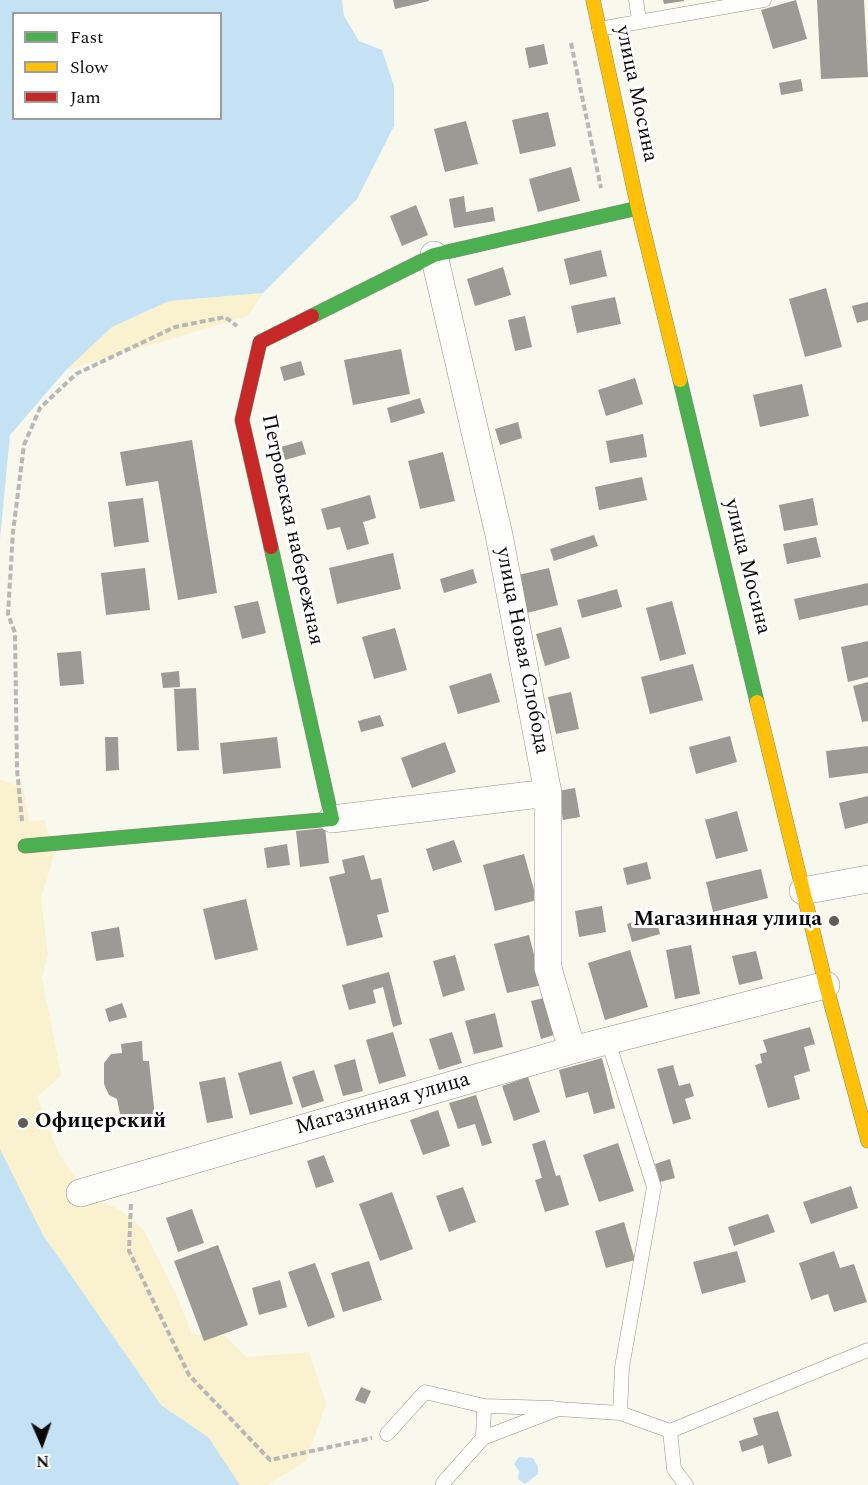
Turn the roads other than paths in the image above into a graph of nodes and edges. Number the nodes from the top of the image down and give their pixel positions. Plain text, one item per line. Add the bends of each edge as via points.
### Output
1 (593, 0) edge
2 (636, 0) edge
3 (764, 0) edge
4 (639, 20) junction
5 (599, 28) junction
6 (638, 208) junction
7 (434, 255) junction
8 (548, 794) junction
9 (332, 819) junction
10 (24, 846) road end
11 (868, 879) edge
12 (803, 891) junction
13 (826, 985) junction
14 (608, 1041) junction
15 (572, 1050) junction
16 (868, 1142) edge
17 (80, 1193) dead end
18 (868, 1350) edge
19 (484, 1406) junction
20 (558, 1409) junction
21 (620, 1413) junction
22 (670, 1431) junction
23 (387, 1434) road end
24 (483, 1438) junction
25 (444, 1485) edge
26 (686, 1485) edge

1 - 5 street, улица Мосина
2 - 4 lane
3 - 4 lane
4 - 5 lane
5 - 6 street, улица Мосина
6 - 7 street
6 - 12 street, улица Мосина
7 - 8 street, улица Новая Слобода via 499,534
7 - 9 street, Петровская набережная via 260,342 242,420
8 - 9 street
8 - 15 street, улица Новая Слобода via 548,968
9 - 10 street
11 - 12 street
12 - 13 street, улица Мосина
13 - 14 street, Магазинная улица
13 - 16 street, улица Мосина
14 - 15 street, Магазинная улица
14 - 21 lane via 654,1187 622,1366
15 - 17 street, Магазинная улица
18 - 22 lane
19 - 20 lane
19 - 23 lane via 425,1392
19 - 24 lane
20 - 21 lane
20 - 24 lane
21 - 22 lane
22 - 26 lane via 674,1469
24 - 25 lane

